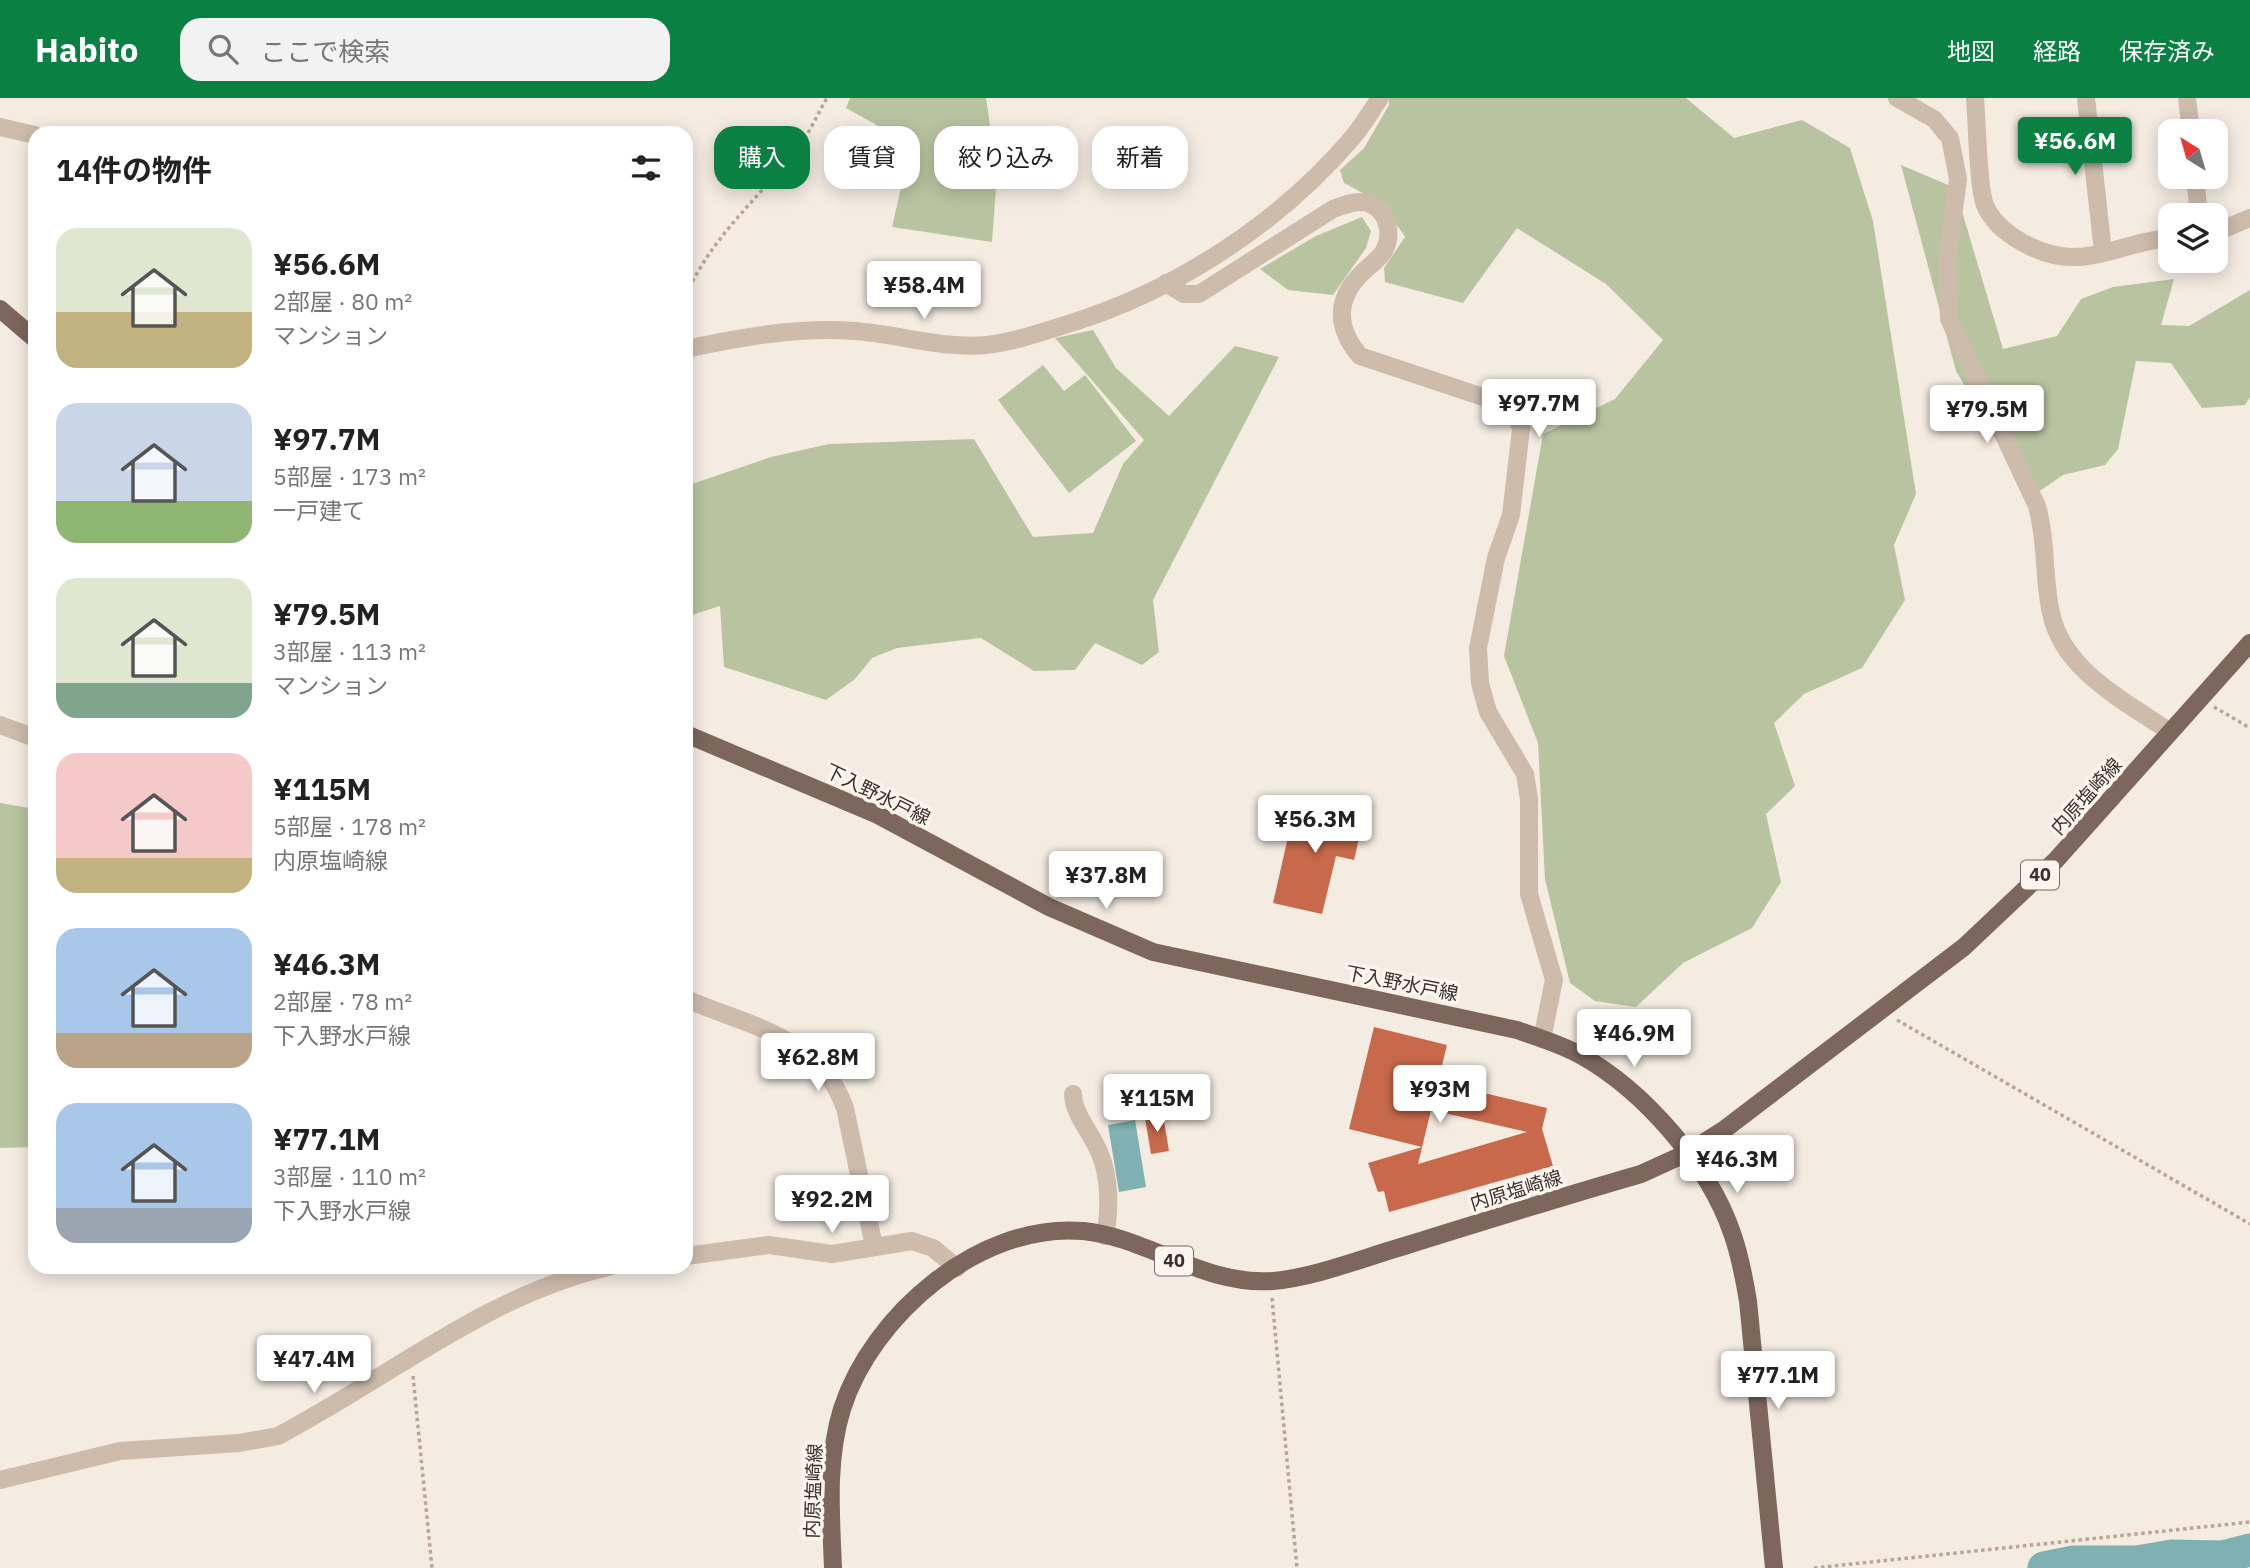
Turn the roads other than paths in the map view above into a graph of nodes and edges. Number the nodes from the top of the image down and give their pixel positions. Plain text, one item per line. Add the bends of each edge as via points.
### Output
1 (1897, 98) edge
2 (1975, 98) edge
3 (2086, 98) edge
4 (2187, 98) edge
5 (1379, 99) edge
6 (2189, 119) edge
7 (0, 128) edge
8 (28, 134) edge
9 (2250, 218) edge
10 (2228, 227) edge
11 (2158, 239) edge
12 (2103, 252) junction
13 (1166, 283) junction
14 (0, 309) edge
15 (28, 333) edge
16 (693, 347) edge
17 (2250, 643) edge
18 (0, 725) edge
19 (2170, 732) junction
20 (28, 735) edge
21 (693, 741) edge
22 (693, 1002) edge
23 (1542, 1039) junction
24 (1073, 1094) dead end
25 (1687, 1153) junction
26 (1105, 1236) junction
27 (874, 1246) junction
28 (693, 1255) edge
29 (957, 1268) junction
30 (574, 1274) edge
31 (0, 1480) edge
32 (833, 1568) edge
33 (1774, 1568) edge

1 - 19 street via 1934,119 1950,138 1958,179 1947,262 1949,319 2038,506 2050,612 2057,634 2089,676
2 - 12 street via 1985,205 2000,226 2016,239 2069,257
3 - 12 street
4 - 6 street
5 - 13 street via 1354,135 1294,196 1259,226
7 - 8 street
9 - 10 street
11 - 12 street
13 - 16 street via 1098,314 984,345 817,330
13 - 23 street via 1184,294 1199,294 1333,209 1369,203 1384,217 1388,240 1383,253 1346,290 1342,307 1348,343 1360,356 1498,402 1516,413 1521,429 1511,515 1496,558 1478,648 1488,712 1525,774 1529,894 1554,980
14 - 15 main road
17 - 19 main road, 内原塩崎線 / 40
18 - 20 street
19 - 25 main road, 内原塩崎線 / 40 via 2037,878 1964,947 1883,1012
21 - 23 main road, 下入野水戸線 via 878,815 1049,907 1153,952 1490,1023
22 - 27 street via 780,1036 822,1065 845,1108
23 - 25 main road, 下入野水戸線 via 1613,1076 1644,1102
24 - 26 street via 1073,1104 1101,1155 1109,1216
25 - 26 main road, 内原塩崎線 / 40 via 1641,1174 1336,1267 1270,1281 1209,1273
25 - 33 main road, 下入野水戸線 via 1722,1208 1741,1258
26 - 29 main road, 内原塩崎線 / 40 via 1085,1231 1034,1233 994,1246
27 - 28 street via 832,1254 769,1245
27 - 29 street via 912,1241 933,1248
29 - 32 main road, 内原塩崎線 / 40 via 895,1321 863,1363 841,1410 831,1464
30 - 31 street via 501,1307 278,1436 120,1451

